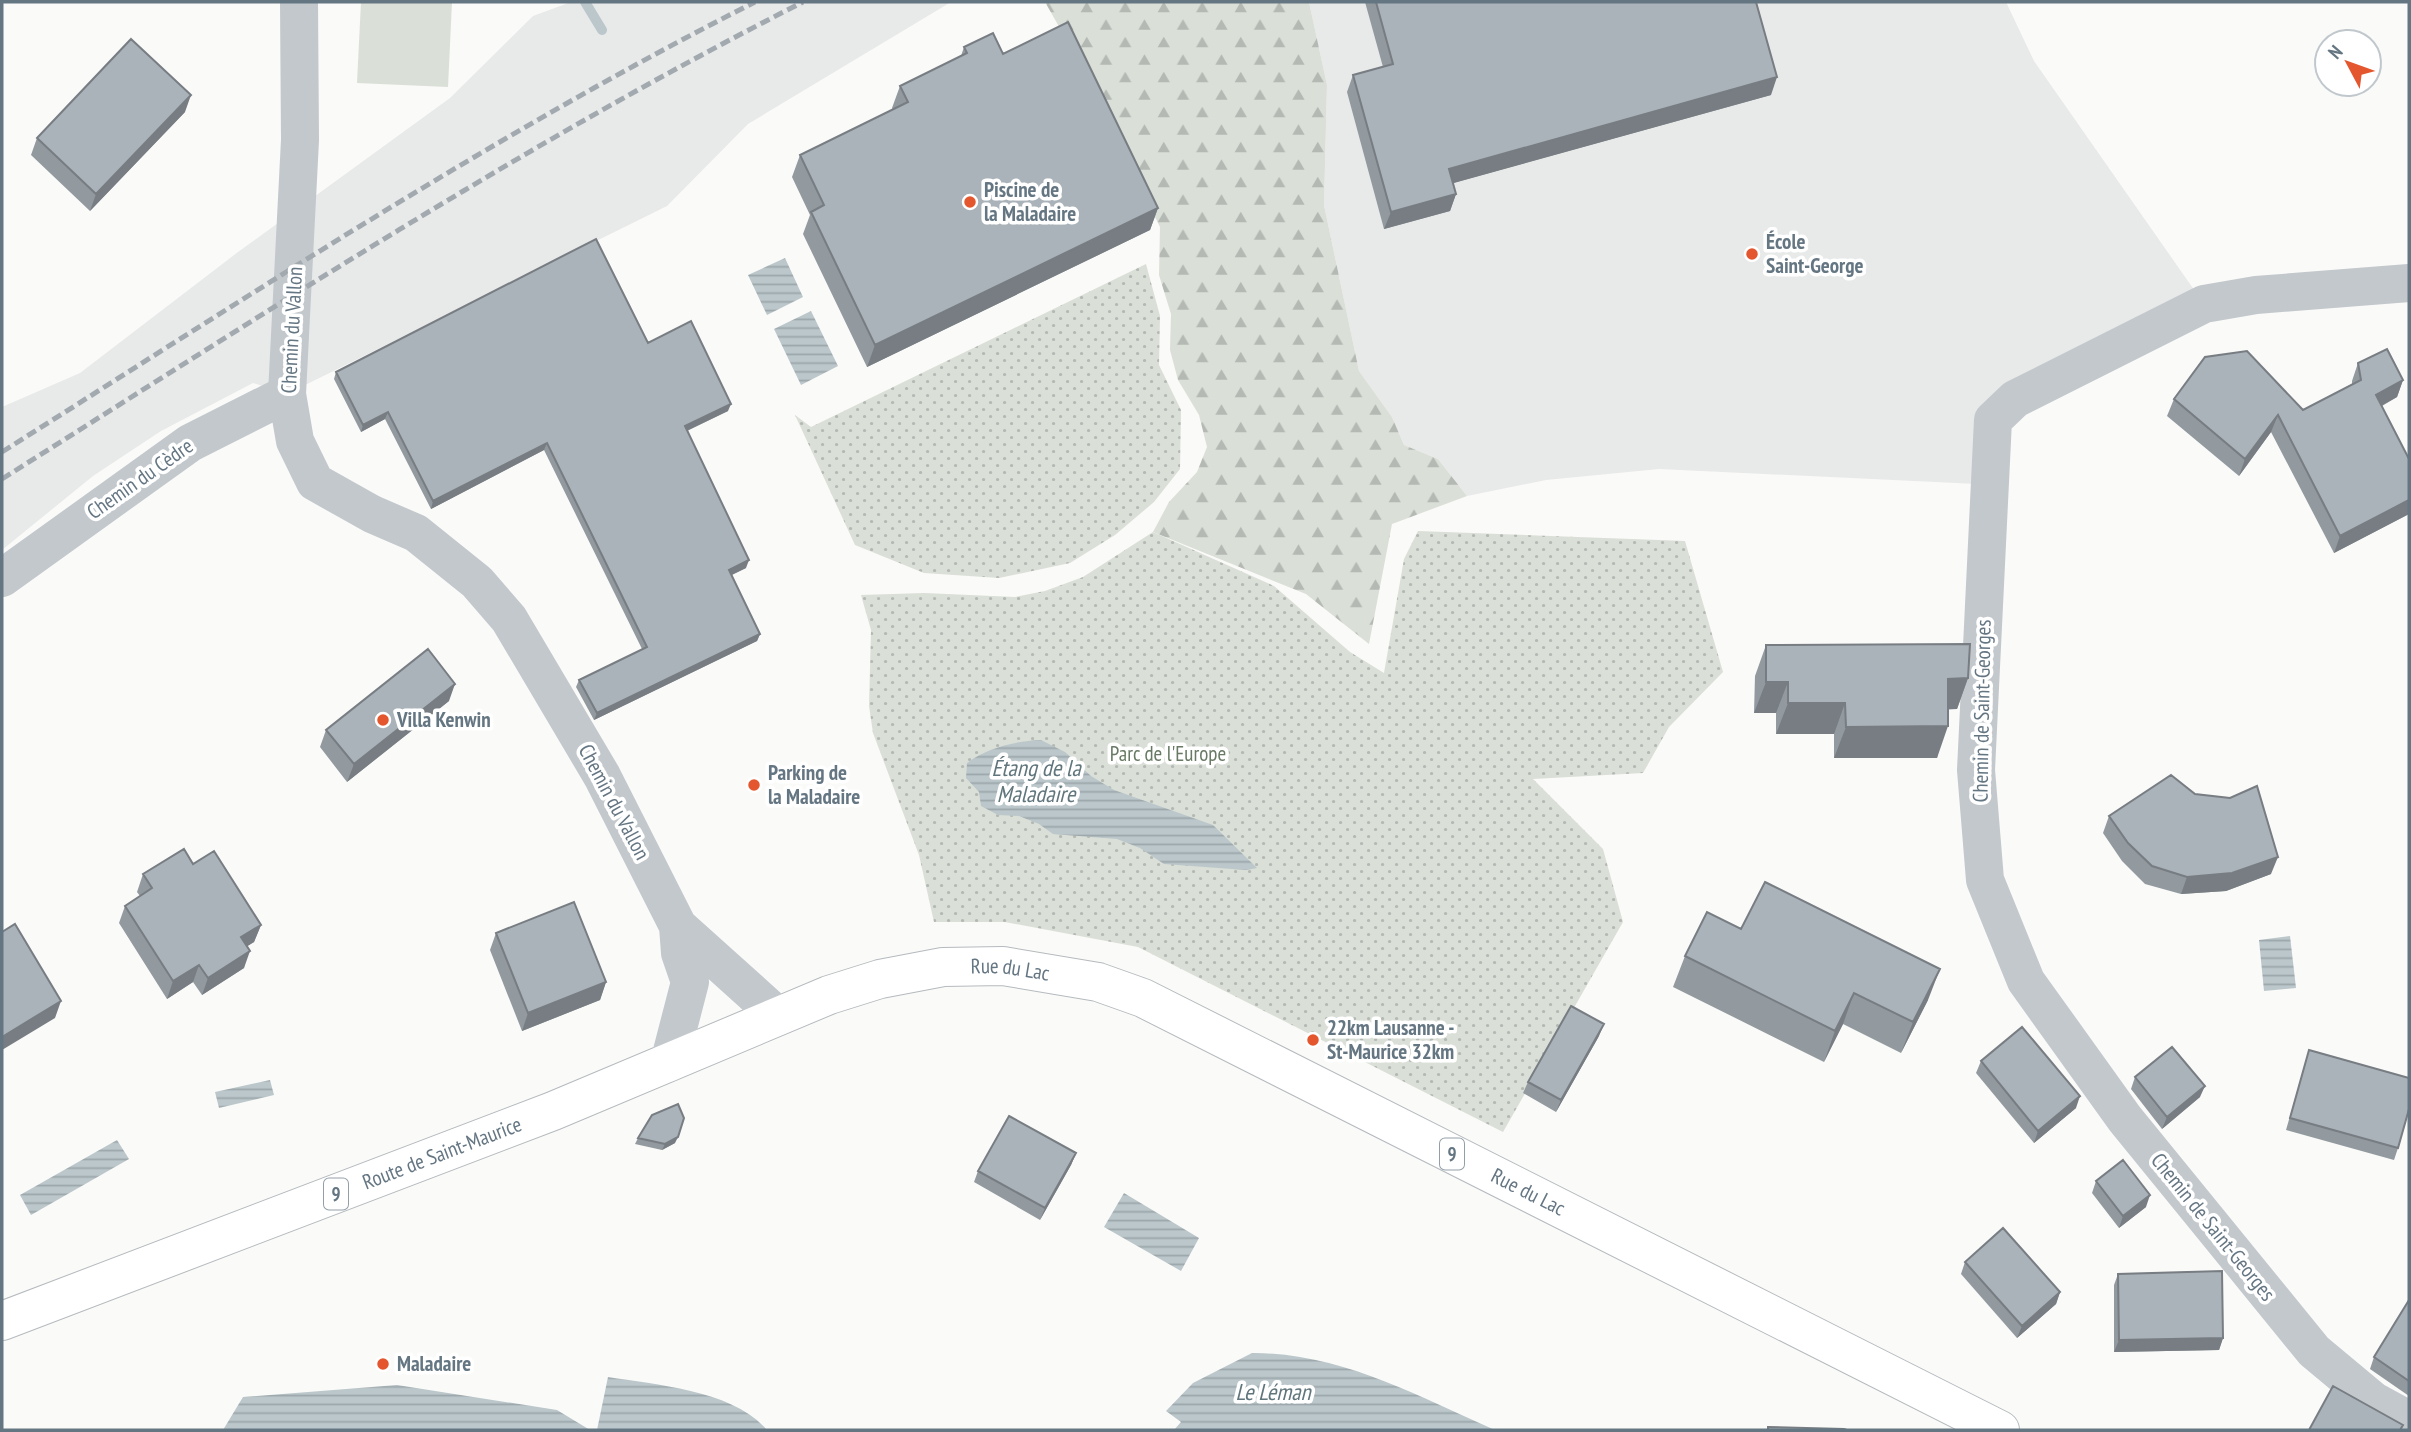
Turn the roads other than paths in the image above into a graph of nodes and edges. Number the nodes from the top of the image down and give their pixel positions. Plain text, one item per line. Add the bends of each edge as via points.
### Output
1 (299, 2) edge
2 (2409, 284) edge
3 (287, 394) junction
4 (2, 578) edge
5 (678, 926) junction
6 (880, 979) joint
7 (778, 1016) junction
8 (669, 1063) junction
9 (2, 1321) edge
10 (2409, 1420) edge
11 (2000, 1430) edge

1 - 3 street, Chemin du Vallon via 300,140
2 - 10 street, Chemin de Saint-Georges via 2256,295 2204,304 2015,399 1993,420 1976,771 1984,880 2026,981 2125,1119 2314,1352 2374,1401
3 - 4 street, Chemin du Cèdre via 190,443
3 - 5 street, Chemin du Vallon via 295,441 316,482 416,533 477,582 509,619 602,776
5 - 7 street, Chemin du Vallon
5 - 8 street, Chemin du Vallon via 680,953 690,982
6 - 7 main road, Route de Saint-Maurice / 9
6 - 11 main road, Rue du Lac / 9 via 943,967 1003,966 1098,982 1143,998
7 - 8 main road, Route de Saint-Maurice / 9
8 - 9 main road, Route de Saint-Maurice / 9

